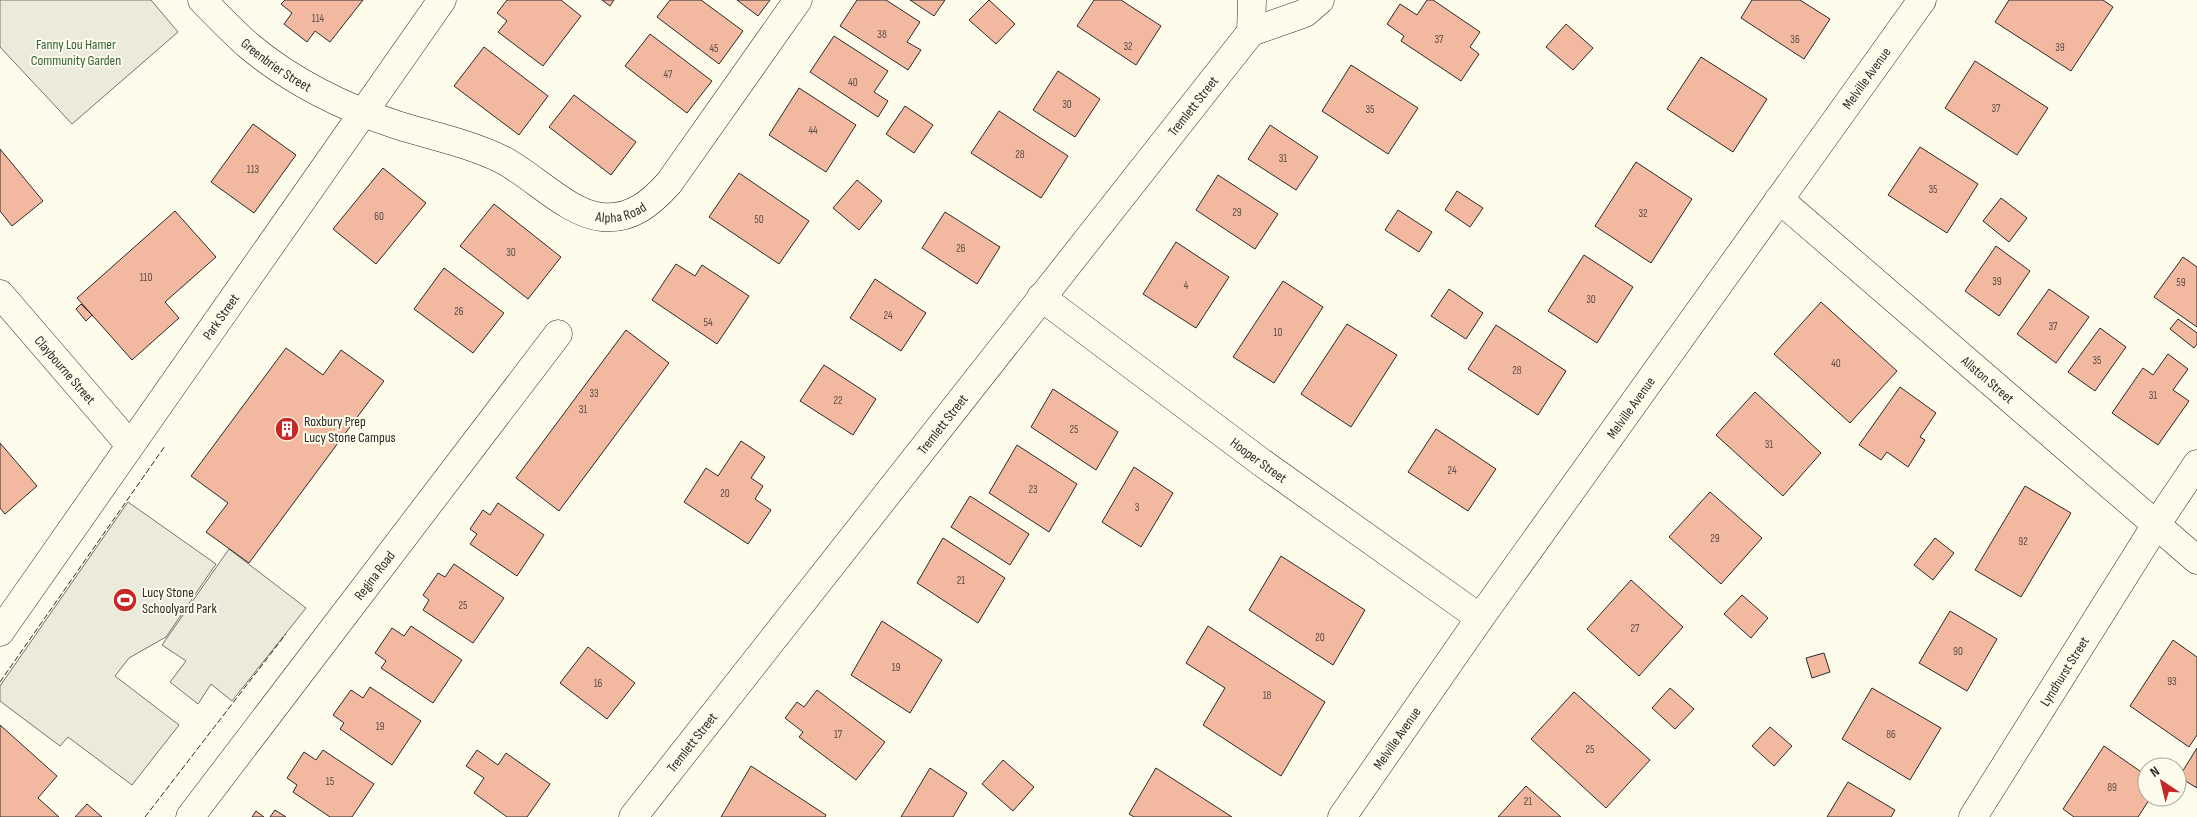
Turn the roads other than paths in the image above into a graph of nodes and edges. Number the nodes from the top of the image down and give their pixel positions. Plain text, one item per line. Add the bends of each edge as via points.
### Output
1 (202, 0) edge
2 (442, 0) edge
3 (798, 0) edge
4 (1252, 0) edge
5 (1320, 0) edge
6 (1922, 0) edge
7 (1251, 32) junction
8 (363, 113) junction
9 (1779, 199) junction
10 (0, 294) edge
11 (1041, 297) junction
12 (558, 334) dead end
13 (130, 445) junction
14 (2197, 464) edge
15 (2156, 525) junction
16 (2197, 560) edge
17 (1480, 618) junction
18 (0, 632) edge
19 (190, 817) edge
20 (633, 817) edge
21 (1342, 817) edge
22 (1973, 817) edge

1 - 8 street, Greenbrier Street via 248,46 330,98
2 - 8 street, Park Street
3 - 8 street, Alpha Road via 670,183 647,204 625,217 588,214 499,158
4 - 7 street
5 - 7 street via 1305,13
6 - 9 street, Melville Avenue
7 - 11 street, Tremlett Street
8 - 13 street, Park Street
9 - 15 street, Allston Street
9 - 17 street, Melville Avenue
10 - 13 street, Claybourne Street
11 - 17 street, Hooper Street via 1261,462
11 - 20 street, Tremlett Street
12 - 19 street, Regina Road
13 - 18 street, Park Street
14 - 15 street, Lyndhurst Street
15 - 16 street, Allston Street
15 - 22 street, Lyndhurst Street
17 - 21 street, Melville Avenue

